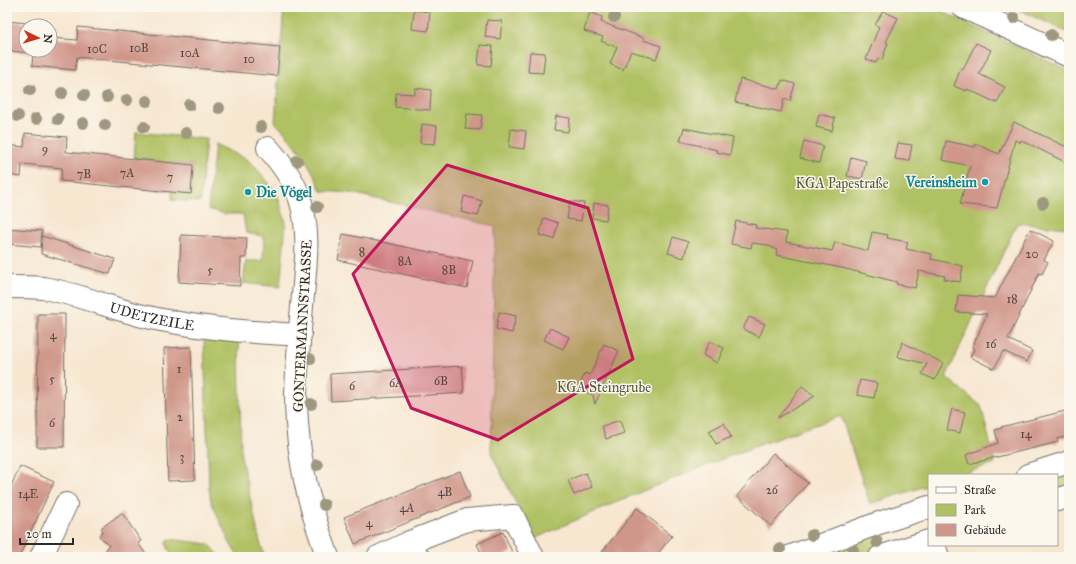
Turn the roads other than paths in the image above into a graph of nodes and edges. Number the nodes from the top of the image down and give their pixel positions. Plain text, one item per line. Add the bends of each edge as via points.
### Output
1 (963, 7) edge
2 (1069, 56) edge
3 (268, 148) dead end
4 (7, 286) edge
5 (300, 336) junction
6 (1069, 462) edge
7 (1031, 474) edge
8 (1069, 496) edge
9 (1058, 500) edge
10 (66, 504) dead end
11 (925, 508) edge
12 (928, 525) edge
13 (928, 541) edge
14 (934, 546) edge
15 (414, 550) edge
16 (41, 557) edge
17 (328, 557) edge
18 (378, 557) edge
19 (533, 557) edge
20 (789, 557) edge
21 (880, 557) edge
22 (938, 557) edge

1 - 2 street
3 - 5 street, GONTERMANNSTRASSE via 291,179 300,198 304,215 305,271
4 - 5 street, UDETZEILE via 43,288 173,322
5 - 17 street, GONTERMANNSTRASSE via 296,395 299,444 312,512
6 - 7 street
8 - 9 street
10 - 16 street
11 - 12 street
11 - 20 street
13 - 21 street
14 - 22 street
15 - 18 street
15 - 19 street via 468,520 513,516

